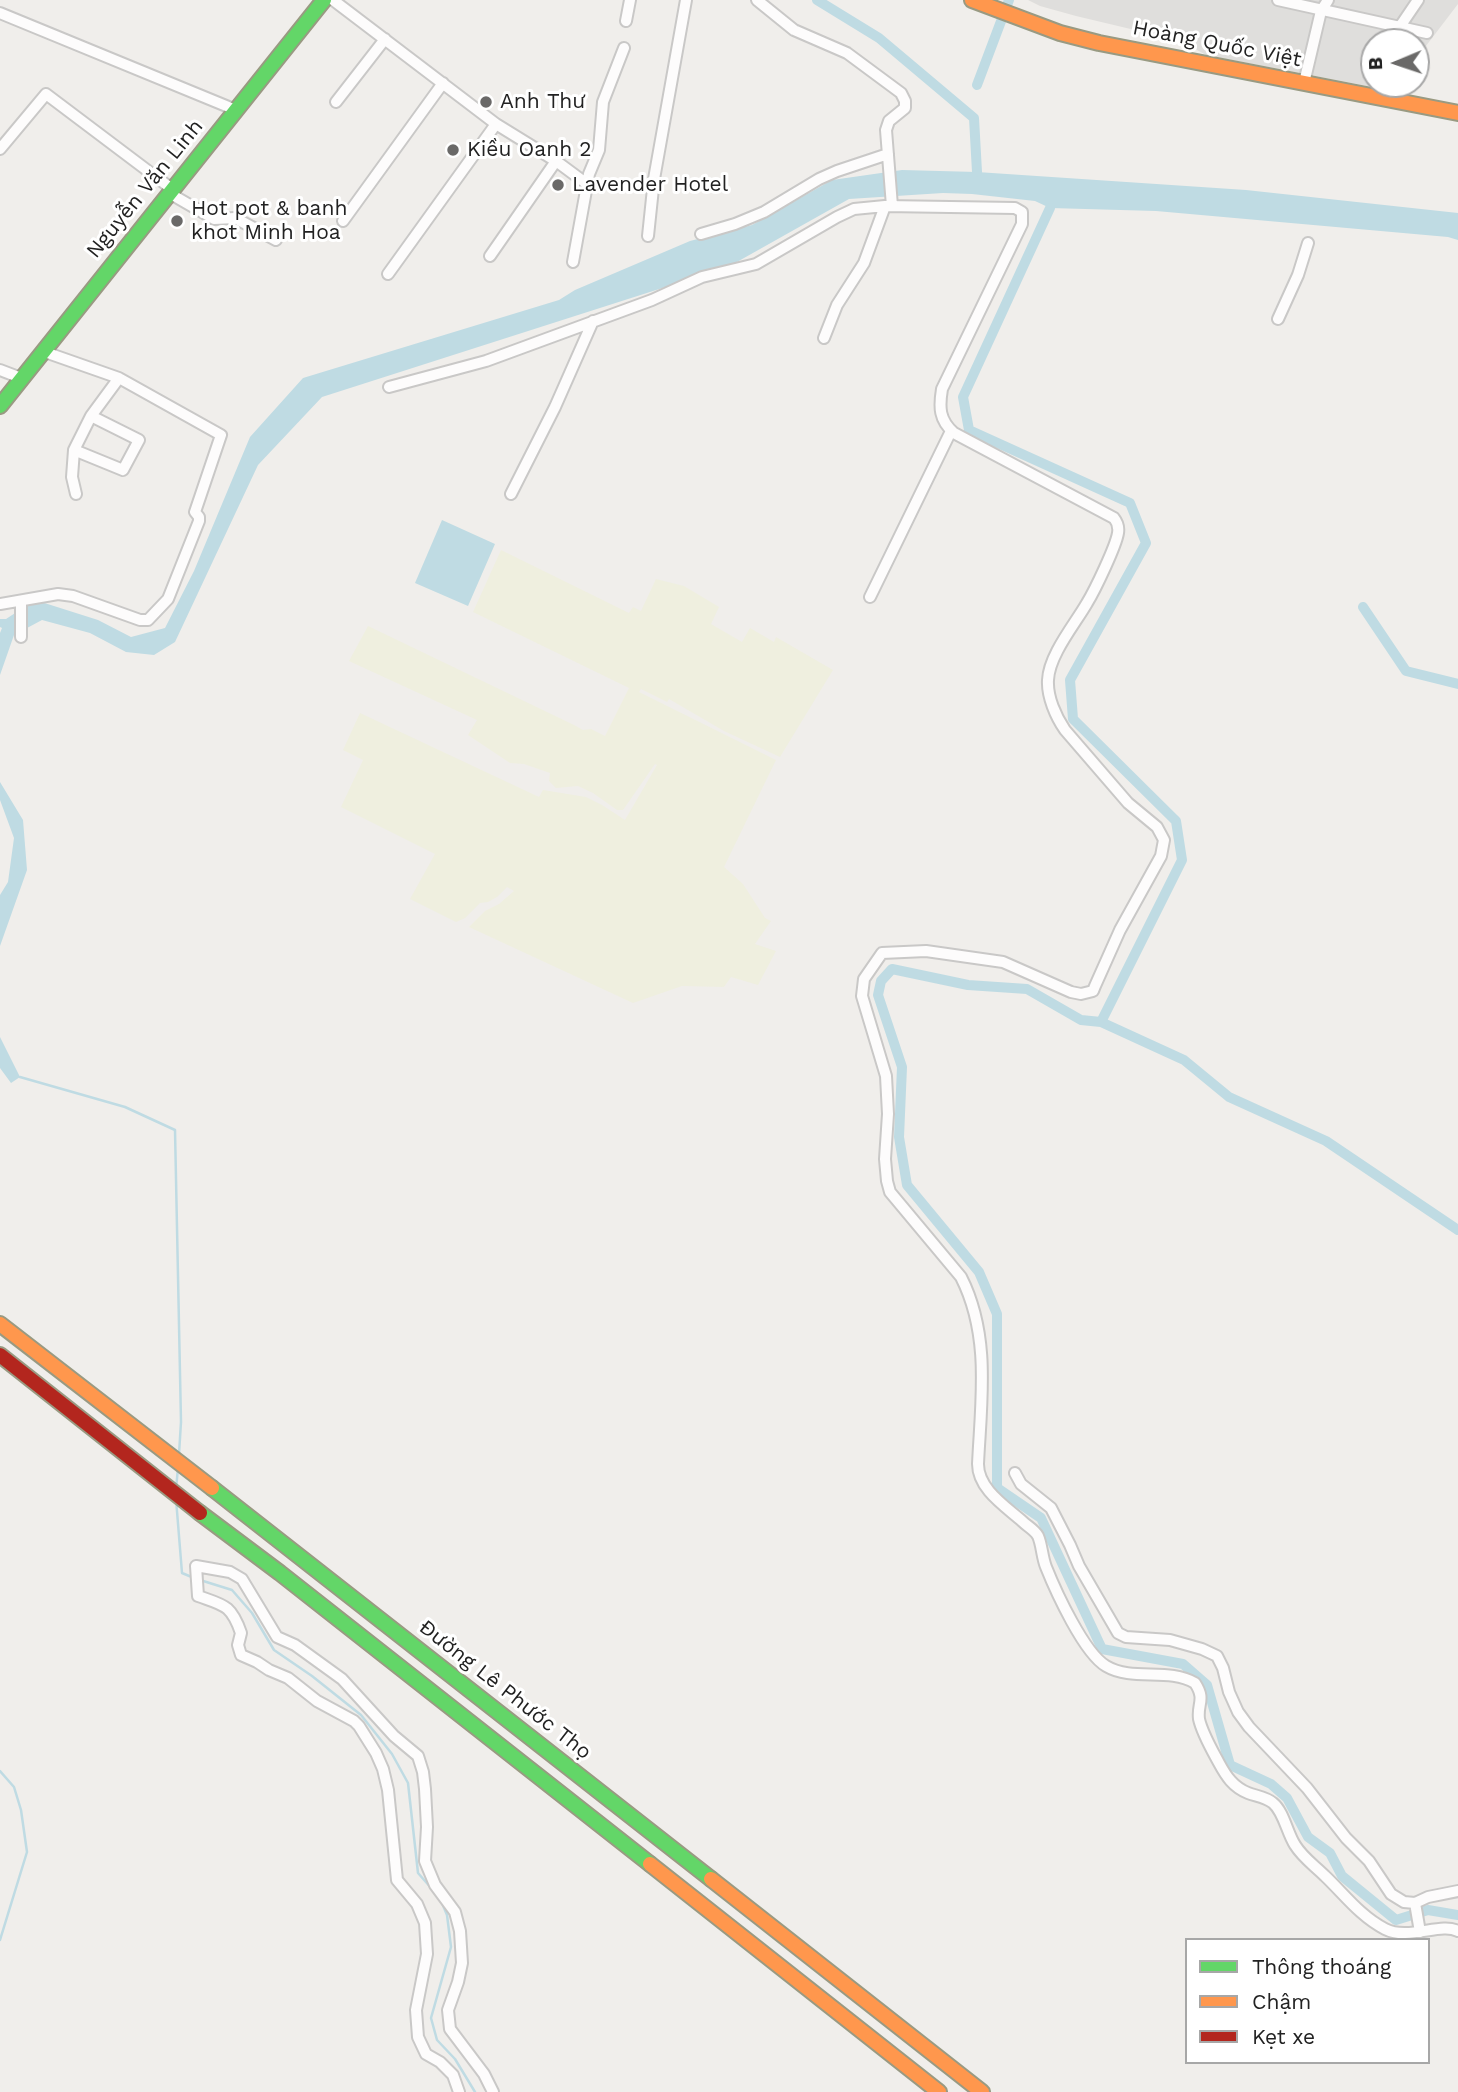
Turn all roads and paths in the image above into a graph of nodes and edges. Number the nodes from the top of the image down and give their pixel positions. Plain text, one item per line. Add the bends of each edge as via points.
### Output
1 (324, 0) edge
2 (333, 0) edge
3 (630, 0) edge
4 (686, 0) edge
5 (757, 0) edge
6 (1278, 0) edge
7 (1328, 0) edge
8 (1418, 0) edge
9 (981, 2) edge
10 (1321, 11) junction
11 (0, 13) edge
12 (626, 21) dead end
13 (1399, 27) junction
14 (1404, 28) edge
15 (385, 40) junction
16 (624, 48) dead end
17 (443, 83) junction
18 (1304, 83) junction
19 (336, 102) dead end
20 (236, 110) junction
21 (1458, 113) edge
22 (496, 124) junction
23 (2, 143) edge
24 (888, 157) junction
25 (556, 161) junction
26 (587, 184) junction
27 (170, 191) junction
28 (889, 204) junction
29 (343, 221) dead end
30 (701, 234) dead end
31 (648, 236) dead end
32 (276, 240) dead end
33 (1308, 243) dead end
34 (490, 256) dead end
35 (573, 262) dead end
36 (388, 274) dead end
37 (1279, 319) dead end
38 (593, 321) junction
39 (824, 338) dead end
40 (42, 351) junction
41 (0, 370) edge
42 (119, 377) junction
43 (21, 378) junction
44 (389, 387) dead end
45 (0, 405) edge
46 (91, 416) junction
47 (951, 431) junction
48 (74, 450) junction
49 (76, 494) dead end
50 (511, 494) dead end
51 (870, 597) dead end
52 (0, 604) edge
53 (21, 605) junction
54 (21, 637) dead end
55 (0, 1324) edge
56 (0, 1355) edge
57 (1015, 1473) dead end
58 (295, 1553) junction
59 (280, 1573) junction
60 (1458, 1891) edge
61 (1416, 1905) junction
62 (1419, 1930) junction
63 (1458, 1931) edge
64 (881, 2013) junction
65 (865, 2034) junction
66 (460, 2092) edge
67 (493, 2092) edge
68 (939, 2092) edge
69 (982, 2092) edge

1 - 20 main road, Nguyễn Văn Linh
2 - 15 street
3 - 12 street
4 - 31 street
5 - 24 street via 793,30 847,53 901,93 905,108 887,125
6 - 10 street
7 - 10 street
8 - 13 street
9 - 18 main road, Hoàng Quốc Việt via 1099,43
10 - 13 street
10 - 18 street
11 - 20 street
13 - 14 street
15 - 17 street
15 - 19 street
16 - 26 street via 603,102 598,150
17 - 22 street
17 - 29 street
18 - 21 main road, Hoàng Quốc Việt
20 - 27 main road, Nguyễn Văn Linh
22 - 25 street
22 - 36 street
23 - 27 street via 46,94
24 - 28 street
24 - 30 street via 837,171 764,212
25 - 26 street
25 - 34 street
26 - 35 street
27 - 32 street via 214,219 235,218
27 - 40 main road, Nguyễn Văn Linh
28 - 38 street via 854,209 763,261 702,277
28 - 39 street via 864,262 836,305
28 - 47 street via 1015,208 1022,212 1022,224 942,389 939,405
33 - 37 street
38 - 44 street via 486,361
38 - 50 street
40 - 42 street
40 - 43 main road, Nguyễn Văn Linh
41 - 43 street
42 - 46 street
42 - 53 street via 220,435 195,512 200,521 174,587 148,620 65,595
43 - 45 main road, Nguyễn Văn Linh
46 - 48 street
46 - 48 street via 139,440 123,470
47 - 51 street
47 - 62 street via 1117,522 1118,537 1089,600 1061,644 1048,682 1065,730 1164,840 1161,856 1119,930 1093,991 1087,994 1071,992 1003,962 926,950 882,953 864,979 862,996 886,1076 885,1159 890,1192 961,1277 976,1318 983,1358 981,1481 1036,1532 1046,1567 1093,1655 1117,1671 1178,1676 1195,1683 1201,1699 1200,1723 1233,1785 1273,1803 1304,1858 1363,1914 1391,1932
48 - 49 street
52 - 53 street
53 - 54 street
55 - 58 main road, Đường Lê Phước Thọ
56 - 59 main road
57 - 61 street via 1021,1484 1051,1508 1118,1633 1170,1640 1217,1656 1232,1698 1249,1727 1307,1788 1391,1894
58 - 59 main road
58 - 64 main road, Đường Lê Phước Thọ
59 - 65 main road
60 - 61 street via 1428,1897
61 - 62 street
62 - 63 street
64 - 65 main road
64 - 69 main road, Đường Lê Phước Thọ
65 - 68 main road
66 - 67 street via 453,2075 426,2054 418,2037 417,2004 427,1954 425,1923 417,1904 397,1880 390,1798 376,1753 354,1721 288,1678 241,1655 241,1633 233,1616 223,1604 198,1596 196,1566 242,1579 277,1637 342,1679 418,1756 425,1789 425,1861 435,1885 455,1912 460,1931 462,1964 448,2010 450,2029

